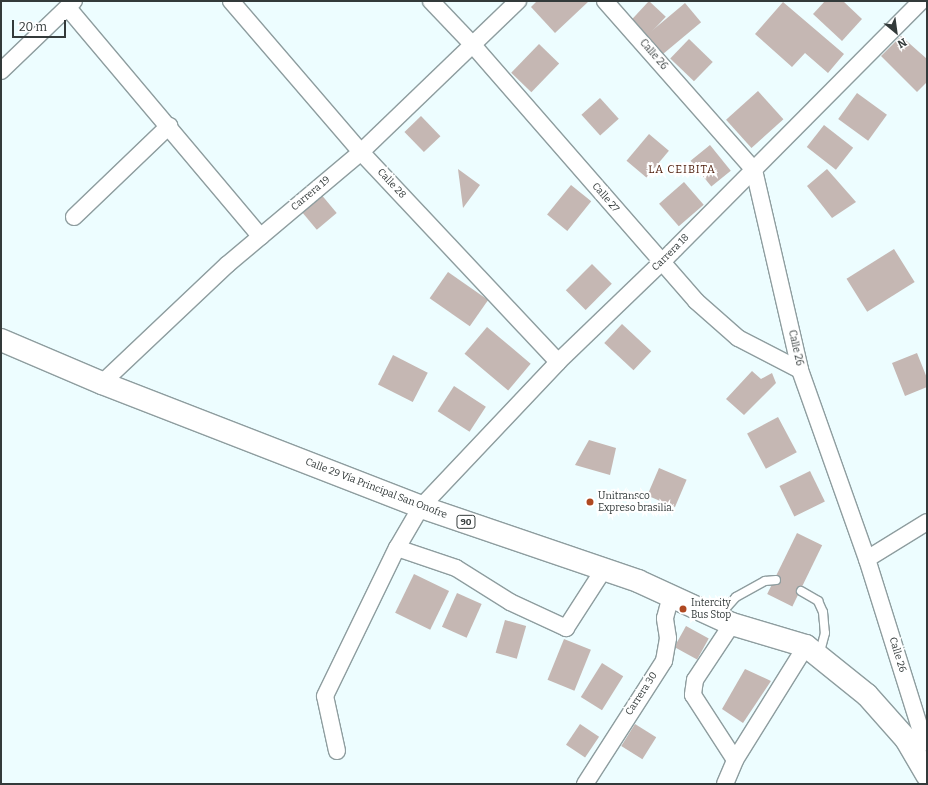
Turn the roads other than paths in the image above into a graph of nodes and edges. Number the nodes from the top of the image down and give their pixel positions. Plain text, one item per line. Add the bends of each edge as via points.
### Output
1 (231, 1) edge
2 (431, 1) edge
3 (518, 1) edge
4 (605, 1) edge
5 (921, 1) edge
6 (71, 5) edge
7 (472, 44) junction
8 (1, 71) edge
9 (169, 126) junction
10 (361, 152) junction
11 (754, 170) junction
12 (74, 217) dead end
13 (261, 236) junction
14 (661, 263) junction
15 (1, 340) edge
16 (558, 362) junction
17 (800, 370) junction
18 (102, 384) junction
19 (421, 507) junction
20 (927, 522) edge
21 (397, 548) junction
22 (868, 559) junction
23 (604, 569) junction
24 (776, 580) dead end
25 (801, 591) dead end
26 (670, 596) junction
27 (725, 621) junction
28 (813, 651) junction
29 (919, 739) edge
30 (337, 751) dead end
31 (735, 760) junction
32 (927, 775) edge
33 (585, 784) edge
34 (725, 784) edge

1 - 10 street, Calle 28
2 - 7 street, Calle 27
3 - 7 street, Carrera 19
4 - 11 street, Calle 26
5 - 11 street, Carrera 18
6 - 8 street
6 - 9 street
7 - 10 street, Carrera 19
7 - 14 street, Calle 27
9 - 12 street
9 - 13 street
10 - 13 street, Carrera 19
10 - 16 street, Calle 28
11 - 14 street, Carrera 18
11 - 17 street, Calle 26
13 - 18 street, Carrera 19
14 - 16 street, Carrera 18
14 - 17 street, Calle 27 via 696,301 738,338
15 - 18 main road, Calle 29 Vía Principal San Onofre / 90
16 - 19 street, Carrera 18
17 - 22 street, Calle 26
18 - 19 main road, Calle 29 Vía Principal San Onofre / 90
19 - 21 street, Carrera 18
19 - 23 main road, Calle 29 Vía Principal San Onofre / 90
20 - 22 street
21 - 23 street via 456,568 510,602 566,628
21 - 30 street, Carrera 18 via 325,696
22 - 29 street, Calle 26
23 - 26 main road, Calle 29 Vía Principal San Onofre / 90
24 - 27 lane via 765,581 736,597
25 - 28 lane via 818,601 823,612 825,633
26 - 27 main road, Calle 29 Vía Principal San Onofre / 90
26 - 33 street, Carrera 30 via 665,618 668,638 664,661
27 - 28 main road, Calle 29 Vía Principal San Onofre / 90
27 - 31 street via 695,680 693,695
28 - 29 main road, Calle 29 Vía Principal San Onofre / 90
28 - 31 street
29 - 32 main road, Calle 26 / 90
31 - 34 street

